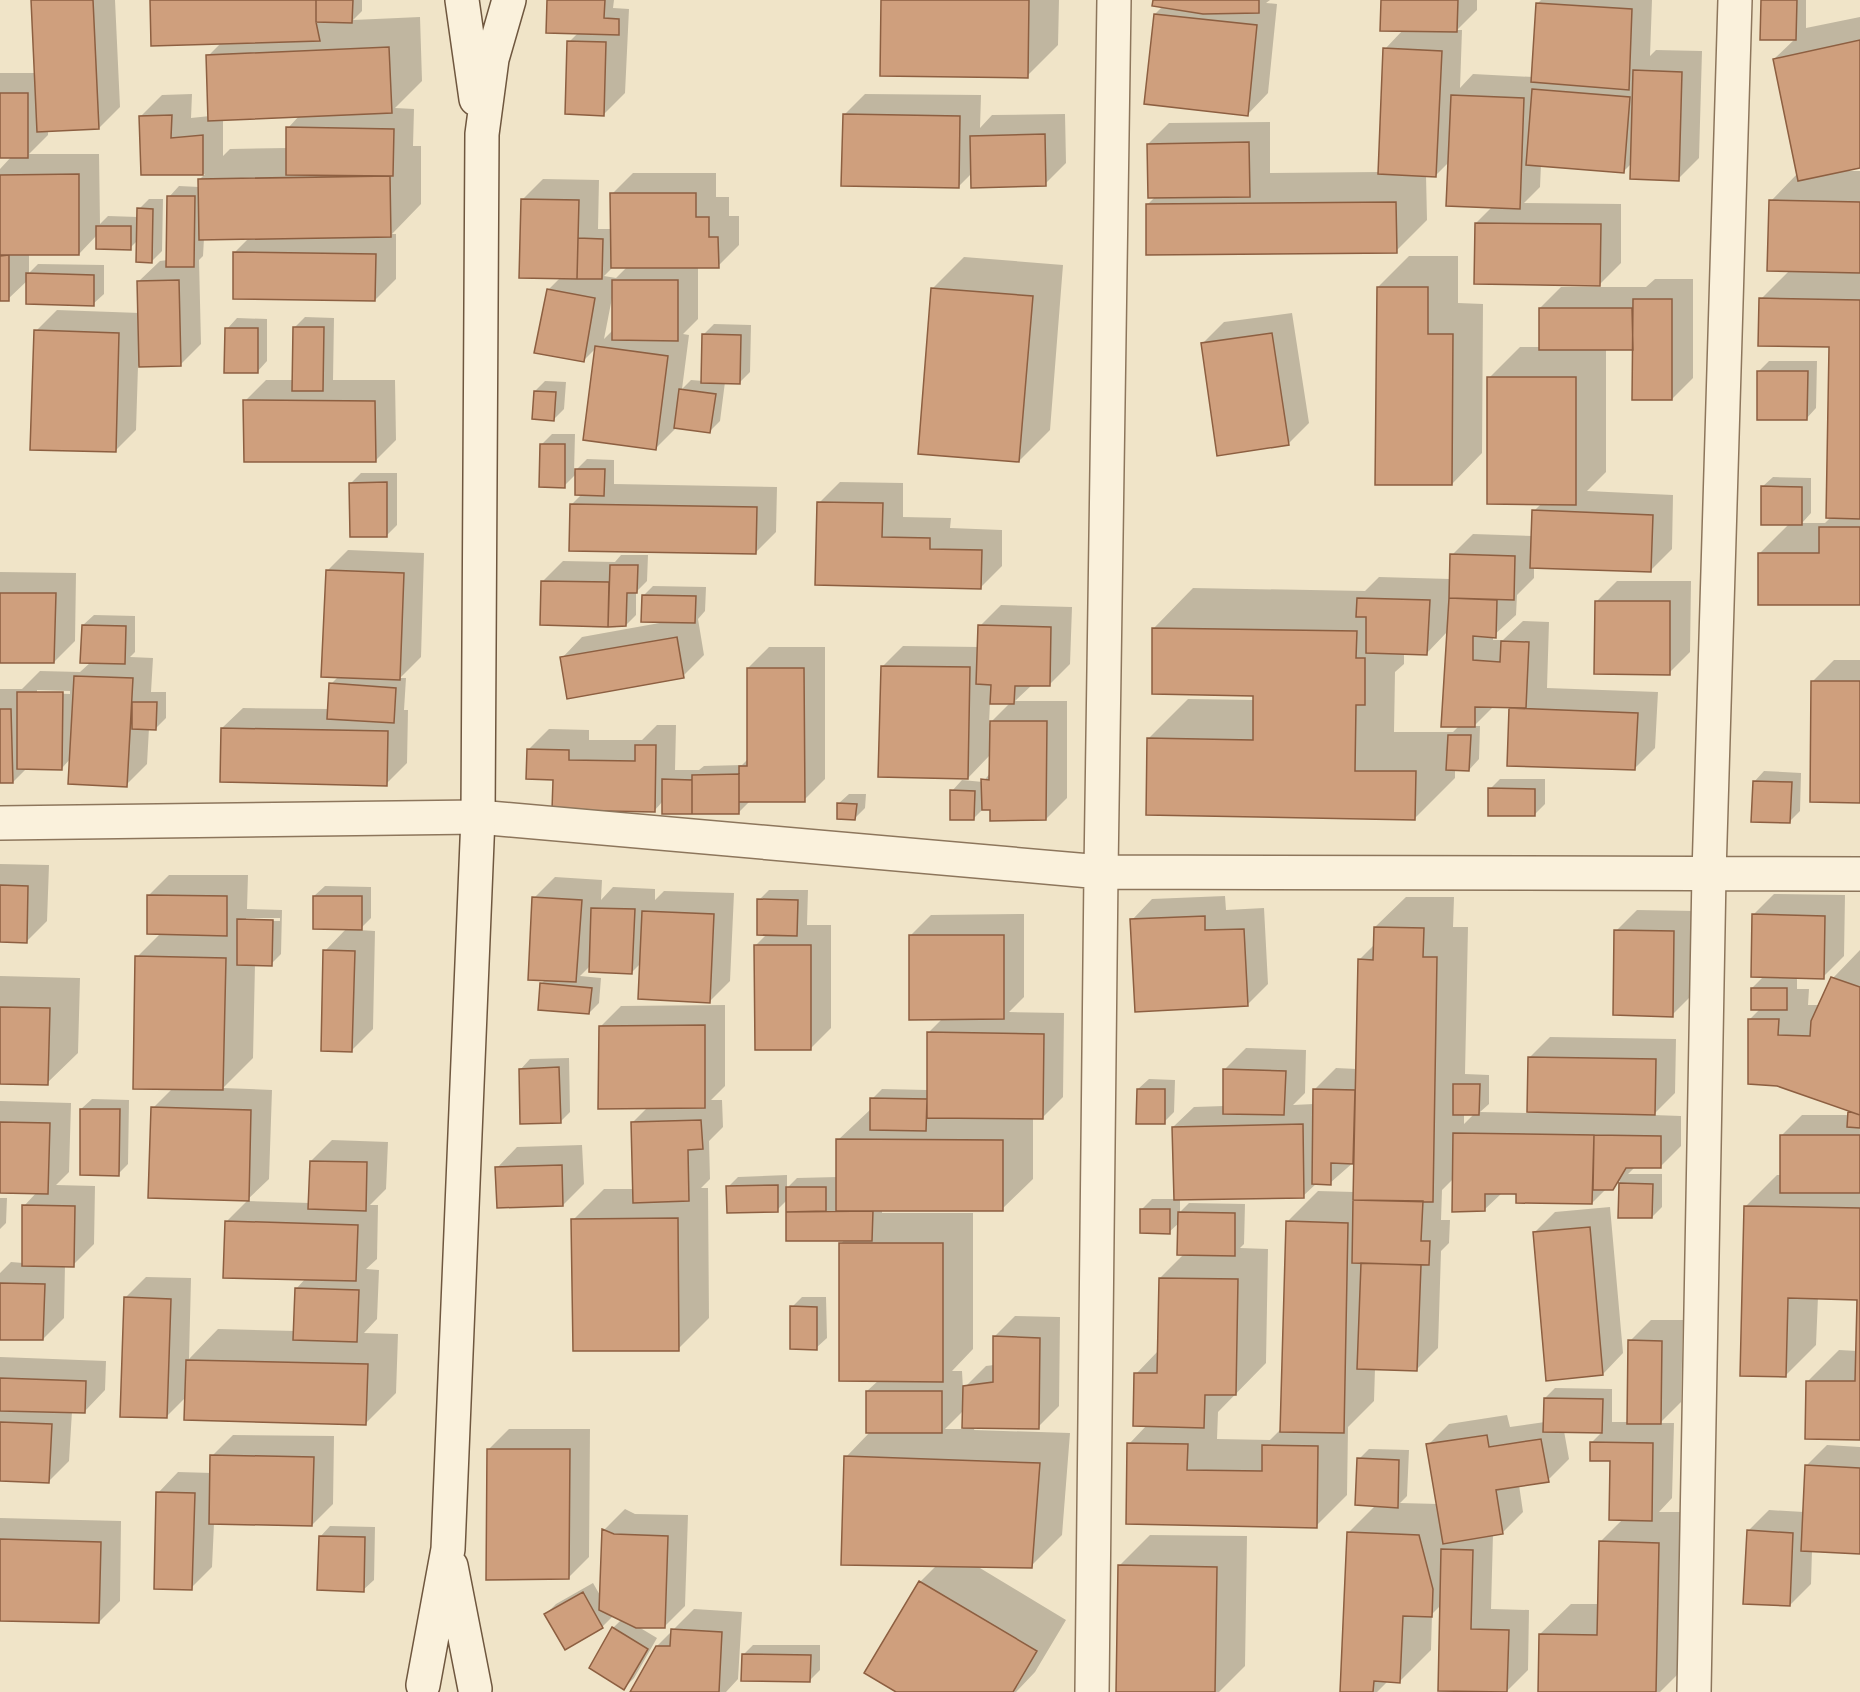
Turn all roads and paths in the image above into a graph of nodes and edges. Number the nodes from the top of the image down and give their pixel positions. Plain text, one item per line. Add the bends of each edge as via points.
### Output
1 (462, 0) edge
2 (509, 0) edge
3 (1114, 0) edge
4 (1735, 0) edge
5 (482, 134) junction
6 (477, 817) junction
7 (0, 823) edge
8 (1101, 872) junction
9 (1709, 874) junction
10 (1860, 874) edge
11 (448, 1549) junction
12 (417, 1688) edge
13 (477, 1690) edge
14 (1092, 1692) edge
15 (1694, 1692) edge

1 - 5 street
2 - 5 street via 492,59
3 - 8 street
4 - 9 street
5 - 6 street
6 - 7 street
6 - 8 street
6 - 11 street
8 - 9 street
8 - 14 street
9 - 10 street
9 - 15 street
11 - 12 street
11 - 13 street
12 - 13 street via 449,1680

